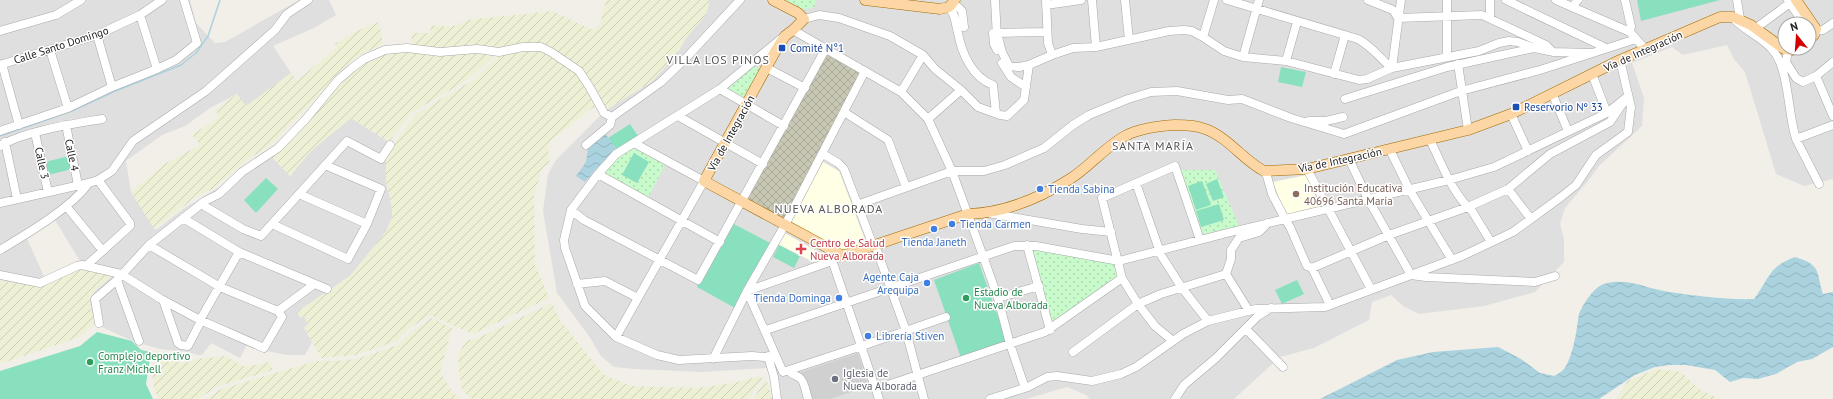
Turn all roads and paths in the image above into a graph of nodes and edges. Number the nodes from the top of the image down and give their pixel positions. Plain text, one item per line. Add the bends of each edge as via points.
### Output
1 (81, 0) edge
2 (162, 0) edge
3 (184, 0) edge
4 (308, 0) edge
5 (740, 0) edge
6 (773, 0) edge
7 (865, 0) edge
8 (991, 0) edge
9 (995, 0) edge
10 (1082, 0) edge
11 (1092, 0) edge
12 (1125, 0) edge
13 (1214, 0) edge
14 (1227, 0) edge
15 (1259, 0) edge
16 (1368, 0) edge
17 (1401, 0) edge
18 (1447, 0) edge
19 (1490, 0) edge
20 (1506, 0) edge
21 (1556, 0) edge
22 (1578, 0) edge
23 (1625, 0) edge
24 (1737, 0) edge
25 (1791, 1) edge
26 (1046, 2) edge
27 (953, 3) edge
28 (1572, 7) junction
29 (1256, 9) junction
30 (140, 15) junction
31 (1447, 16) junction
32 (1799, 16) edge
33 (1805, 16) edge
34 (1490, 17) junction
35 (1398, 18) junction
36 (1736, 18) junction
37 (804, 19) junction
38 (1297, 22) junction
39 (1833, 23) edge
40 (964, 27) dead end
41 (1756, 28) junction
42 (0, 31) edge
43 (1047, 32) junction
44 (789, 33) junction
45 (998, 33) junction
46 (1817, 33) edge
47 (1345, 35) junction
48 (97, 36) junction
49 (1633, 36) junction
50 (1203, 37) junction
51 (1129, 40) junction
52 (1777, 44) edge
53 (1096, 47) junction
54 (826, 48) junction
55 (1534, 48) junction
56 (1606, 48) junction
57 (1645, 49) junction
58 (50, 50) junction
59 (997, 50) junction
60 (1554, 52) junction
61 (1591, 53) junction
62 (923, 55) junction
63 (1052, 55) junction
64 (1446, 56) junction
65 (1787, 56) edge
66 (1243, 57) junction
67 (1620, 60) junction
68 (1286, 61) junction
69 (1833, 62) edge
70 (1458, 64) junction
71 (1, 65) edge
72 (1029, 66) junction
73 (767, 68) junction
74 (1392, 68) junction
75 (157, 69) junction
76 (865, 71) junction
77 (1334, 74) junction
78 (1592, 74) junction
79 (1816, 76) junction
80 (112, 87) junction
81 (805, 88) junction
82 (1026, 88) junction
83 (720, 89) junction
84 (961, 90) junction
85 (1461, 91) junction
86 (901, 92) junction
87 (1552, 93) junction
88 (1628, 96) junction
89 (1345, 99) dead end
90 (746, 105) junction
91 (68, 108) junction
92 (844, 112) junction
93 (996, 113) junction
94 (1607, 113) junction
95 (1511, 114) junction
96 (678, 116) junction
97 (1833, 116) edge
98 (612, 117) junction
99 (1343, 117) dead end
100 (102, 119) dead end
101 (928, 119) junction
102 (1303, 122) junction
103 (19, 125) junction
104 (1833, 125) edge
105 (66, 126) junction
106 (784, 126) junction
107 (1468, 130) junction
108 (0, 131) edge
109 (1568, 131) junction
110 (35, 133) junction
111 (1796, 139) junction
112 (1430, 140) junction
113 (634, 142) junction
114 (725, 143) junction
115 (3, 144) edge
116 (390, 145) dead end
117 (586, 145) dead end
118 (1390, 150) junction
119 (1528, 151) junction
120 (823, 154) junction
121 (1349, 159) junction
122 (763, 164) junction
123 (325, 165) junction
124 (1307, 169) junction
125 (952, 171) junction
126 (1264, 171) junction
127 (598, 174) junction
128 (98, 180) junction
129 (1449, 180) junction
130 (704, 181) junction
131 (89, 183) junction
132 (1136, 183) junction
133 (1819, 184) dead end
134 (78, 185) junction
135 (906, 187) junction
136 (1409, 189) junction
137 (1508, 189) junction
138 (48, 192) junction
139 (299, 194) junction
140 (17, 199) junction
141 (1368, 199) junction
142 (742, 202) junction
143 (0, 203) edge
144 (201, 204) junction
145 (858, 205) junction
146 (66, 206) junction
147 (1468, 207) junction
148 (1326, 208) junction
149 (571, 210) junction
150 (987, 213) junction
151 (968, 214) junction
152 (183, 218) junction
153 (1285, 219) junction
154 (1531, 219) junction
155 (681, 220) junction
156 (1428, 220) junction
157 (1268, 223) junction
158 (272, 224) junction
159 (367, 224) junction
160 (785, 225) junction
161 (1111, 232) junction
162 (1389, 235) junction
163 (1200, 240) junction
164 (720, 242) junction
165 (1491, 242) junction
166 (149, 245) junction
167 (875, 245) junction
168 (1027, 245) junction
169 (828, 249) junction
170 (0, 250) edge
171 (1158, 250) junction
172 (1349, 251) junction
173 (103, 252) junction
174 (239, 252) junction
175 (841, 255) junction
176 (983, 256) junction
177 (659, 260) junction
178 (1452, 260) junction
179 (832, 261) junction
180 (1119, 261) junction
181 (87, 265) junction
182 (1312, 268) junction
183 (1226, 274) junction
184 (0, 275) edge
185 (1411, 275) junction
186 (1555, 276) dead end
187 (119, 277) junction
188 (1122, 278) junction
189 (577, 284) junction
190 (313, 285) junction
191 (1038, 286) junction
192 (220, 287) junction
193 (891, 288) junction
194 (1182, 288) junction
195 (327, 289) dead end
196 (1371, 289) junction
197 (747, 291) junction
198 (638, 298) junction
199 (998, 298) junction
200 (163, 300) junction
201 (848, 303) junction
202 (1138, 304) junction
203 (1330, 305) junction
204 (1271, 308) junction
205 (1249, 311) junction
206 (278, 312) junction
207 (946, 316) dead end
208 (200, 320) junction
209 (1208, 321) junction
210 (99, 323) dead end
211 (1246, 329) junction
212 (766, 330) junction
213 (1050, 330) junction
214 (906, 331) junction
215 (616, 337) junction
216 (1173, 341) junction
217 (138, 342) dead end
218 (1010, 344) junction
219 (862, 346) junction
220 (1073, 352) dead end
221 (772, 357) junction
222 (713, 359) junction
223 (1283, 367) dead end
224 (789, 371) junction
225 (918, 376) junction
226 (1024, 388) junction
227 (876, 389) junction
228 (777, 399) edge
229 (808, 399) edge
230 (878, 399) edge
231 (924, 399) edge
232 (990, 399) edge
233 (1175, 399) edge

1 - 42 street via 52,16
2 - 30 street, Calle Santo Domingo
3 - 75 street via 197,43 176,60
4 - 128 street via 287,14 274,30 206,91 133,142 112,171
5 - 98 street via 661,82
6 - 37 main road
7 - 27 main road via 940,9
8 - 59 street via 994,44
9 - 45 street
10 - 26 street
11 - 53 street
12 - 51 street
13 - 50 street
14 - 29 street
15 - 29 street
16 - 35 street via 1393,10
17 - 35 street
18 - 31 street
19 - 34 street
20 - 56 street
21 - 28 street
22 - 28 street
23 - 49 street
24 - 36 street
25 - 32 street
25 - 33 main road
25 - 41 street
26 - 43 street
27 - 40 street via 962,11
27 - 93 street via 960,43 967,61 982,79 993,86
28 - 49 street
29 - 38 street
29 - 66 street
30 - 48 street, Calle Santo Domingo
30 - 75 street
31 - 34 street
31 - 35 street
31 - 64 street
34 - 60 street via 1546,45
35 - 74 street
36 - 41 main road
36 - 57 main road, Vía de Integración via 1720,17
36 - 111 street via 1739,25 1764,41 1774,52 1782,74
37 - 44 main road, Vía de Integración
37 - 62 street via 818,15 848,21 890,36
38 - 47 street
38 - 68 street
39 - 46 street
41 - 52 main road
43 - 45 street
43 - 63 street
44 - 54 street
44 - 73 main road, Vía de Integración
44 - 83 street
45 - 59 street
45 - 72 street via 1002,52 1009,66
47 - 74 street via 1367,44
47 - 77 street
48 - 58 street, Calle Santo Domingo
48 - 80 street
49 - 56 street
49 - 57 street
50 - 51 street via 1192,31 1174,30
50 - 66 street via 1224,51
51 - 53 street
53 - 63 street via 1073,48
54 - 76 street
54 - 81 street
55 - 60 street
55 - 64 street via 1528,44 1509,41 1479,51
55 - 70 street
56 - 61 street
57 - 67 main road, Vía de Integración
58 - 71 street, Calle Santo Domingo
58 - 91 street
59 - 82 street via 1011,77
60 - 61 street
61 - 85 street via 1540,70
62 - 84 street via 935,69
62 - 86 street
63 - 72 street
64 - 74 street
65 - 79 street via 1786,62 1799,81 1808,81
66 - 68 street
67 - 78 main road, Vía de Integración
67 - 88 street
68 - 77 street
69 - 79 street
70 - 85 street
70 - 89 street
71 - 103 street
72 - 82 street
73 - 81 street
73 - 90 main road, Vía de Integración
74 - 77 street via 1359,80
75 - 80 street
76 - 86 street
76 - 92 street
78 - 87 main road, Vía de Integración
78 - 94 street
79 - 97 street
80 - 91 street
81 - 106 street
82 - 93 street via 1024,100 1007,116
83 - 90 street
83 - 96 street
84 - 93 street via 978,107
84 - 101 street
85 - 102 street via 1344,134
85 - 107 street
86 - 101 street
87 - 95 main road, Vía de Integración
87 - 109 street
88 - 94 street
88 - 137 street via 1610,122 1550,154
88 - 154 street via 1631,112 1628,132 1596,155 1576,185
90 - 106 street
90 - 114 main road, Vía de Integración
91 - 103 street
92 - 120 street
92 - 135 street via 888,140
94 - 109 street
95 - 107 main road, Vía de Integración
95 - 119 street
96 - 113 street
96 - 114 street
98 - 117 street via 610,125
98 - 144 street via 604,113 578,71 541,48 523,47 499,52 477,49 440,52 407,48 385,50 364,59 352,68 338,80 278,148 242,172 219,194
99 - 102 street
100 - 105 street
101 - 125 street
102 - 125 street via 1242,99 1228,100 1177,92 1151,92 1089,115 1044,148 1026,157 984,171
103 - 108 street
104 - 111 street
105 - 110 street
105 - 134 street, Calle 4
106 - 122 street
107 - 112 main road, Vía de Integración
109 - 119 street
110 - 115 street
110 - 138 street, Calle 3
111 - 133 street
112 - 118 main road, Vía de Integración
112 - 129 street
113 - 127 street via 616,154
113 - 130 street
114 - 122 street
114 - 130 main road, Vía de Integración
115 - 140 street
116 - 123 street via 381,159 347,141
118 - 121 main road, Vía de Integración
118 - 136 street
119 - 129 street via 1494,167
120 - 145 street via 844,169
120 - 160 street
121 - 124 main road, Vía de Integración
121 - 141 street
122 - 142 street
123 - 139 street
123 - 159 street via 381,190
124 - 126 main road, Vía de Integración
124 - 148 street
125 - 135 street
125 - 151 street
126 - 150 main road via 1204,128 1159,126 1126,136 1052,190 1014,207
126 - 153 street
127 - 149 street
127 - 155 street
128 - 131 street
128 - 173 street via 130,223 130,226
129 - 136 street
129 - 147 street
130 - 142 main road, Vía de Integración
130 - 155 street
131 - 134 street
131 - 146 street via 82,193
132 - 161 street via 1102,198
132 - 163 street via 1175,166
132 - 171 street
134 - 138 street
135 - 145 street
136 - 141 street
136 - 156 street
137 - 147 street
137 - 154 street
138 - 140 street
139 - 158 street
139 - 159 street
140 - 143 street
141 - 148 street
141 - 162 street
142 - 160 main road, Vía de Integración
142 - 164 street
144 - 152 street
144 - 158 street via 243,229 261,236
145 - 167 street
146 - 170 street
146 - 173 street
147 - 156 street
147 - 165 street
148 - 153 street
148 - 172 street
149 - 177 street via 584,220
149 - 189 street via 564,240
150 - 151 main road
150 - 161 street
151 - 167 main road
151 - 176 street
152 - 166 street
152 - 174 street
153 - 157 street
153 - 182 street via 1307,266
154 - 165 street via 1513,232
155 - 164 street
155 - 177 street
156 - 162 street
156 - 178 street
157 - 163 street
157 - 183 street via 1259,232 1239,238 1231,250
158 - 159 street via 348,259
160 - 169 main road, Vía de Integración
160 - 197 street
161 - 180 street
162 - 172 street
162 - 185 street
163 - 171 street
164 - 177 street via 698,280
165 - 178 street
166 - 187 street
166 - 192 street
167 - 175 main road
167 - 193 street
168 - 176 street via 1014,246
168 - 180 street
168 - 191 street
169 - 175 main road, Vía de Integración
169 - 179 street
171 - 180 street
171 - 194 street
172 - 182 street
172 - 196 street
173 - 181 street
174 - 190 street
174 - 192 street
175 - 179 street
176 - 193 street
176 - 199 street
177 - 198 street
178 - 185 street
179 - 197 street
179 - 201 street
180 - 188 street
181 - 184 street via 78,266 40,283
181 - 187 street
182 - 203 street
183 - 194 street
183 - 205 street
185 - 186 street via 1426,278 1535,282
185 - 196 street
187 - 200 street
187 - 210 street via 95,299
187 - 217 street
188 - 202 street
188 - 213 street
189 - 198 street via 605,281
189 - 215 street via 585,306
190 - 195 street
190 - 206 street
191 - 199 street
191 - 213 street
192 - 206 street
192 - 208 street
193 - 201 street
193 - 214 street
194 - 202 street
194 - 209 street
196 - 203 street
197 - 212 street
197 - 222 street
198 - 215 street
199 - 218 street
200 - 208 street
200 - 208 street via 181,346 188,346
201 - 212 street
201 - 219 street
202 - 216 street via 1155,326
202 - 220 street
203 - 204 street
204 - 205 street
204 - 211 street via 1258,316
205 - 209 street
206 - 208 street via 282,317 264,348
207 - 214 street
209 - 216 street
211 - 223 street
211 - 233 street via 1184,385
212 - 221 street
213 - 218 street
214 - 219 street
214 - 225 street
215 - 222 street via 667,358
216 - 226 street via 1136,367 1121,374 1092,381 1047,377
218 - 225 street
218 - 226 street
219 - 224 street
219 - 227 street
221 - 222 street
221 - 224 street via 782,372
221 - 228 street
224 - 229 street via 800,378
225 - 227 street
225 - 231 street
226 - 232 street
227 - 230 street

